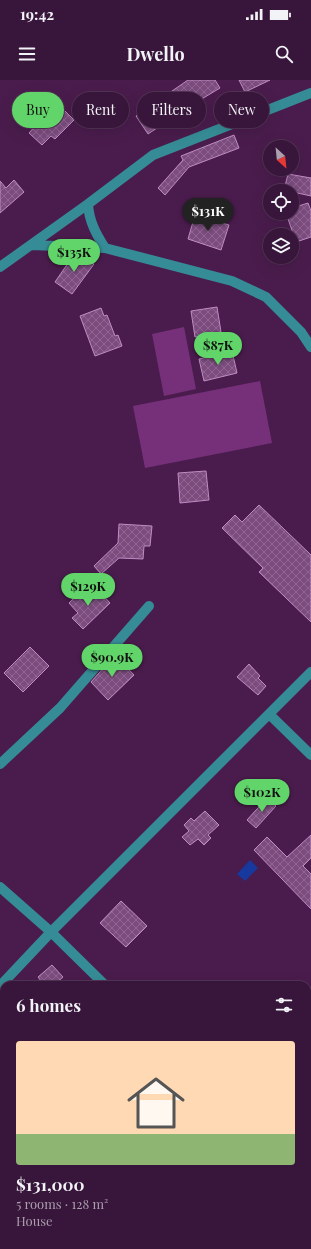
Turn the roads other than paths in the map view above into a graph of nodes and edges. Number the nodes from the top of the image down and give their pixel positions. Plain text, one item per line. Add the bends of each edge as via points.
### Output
1 (311, 93) edge
2 (88, 204) junction
3 (32, 245) junction
4 (105, 248) junction
5 (0, 267) edge
6 (311, 348) edge
7 (149, 606) dead end
8 (311, 672) edge
9 (270, 715) junction
10 (311, 755) edge
11 (0, 764) edge
12 (0, 887) edge
13 (51, 932) junction
14 (5, 981) edge
15 (101, 981) edge

1 - 2 street via 153,155
2 - 3 street
2 - 4 street via 95,233
3 - 4 street
3 - 5 street
4 - 6 street via 232,280 266,296 301,332
7 - 11 street via 60,708
8 - 9 street
9 - 10 street
9 - 13 street
12 - 13 street
13 - 14 street
13 - 15 street

